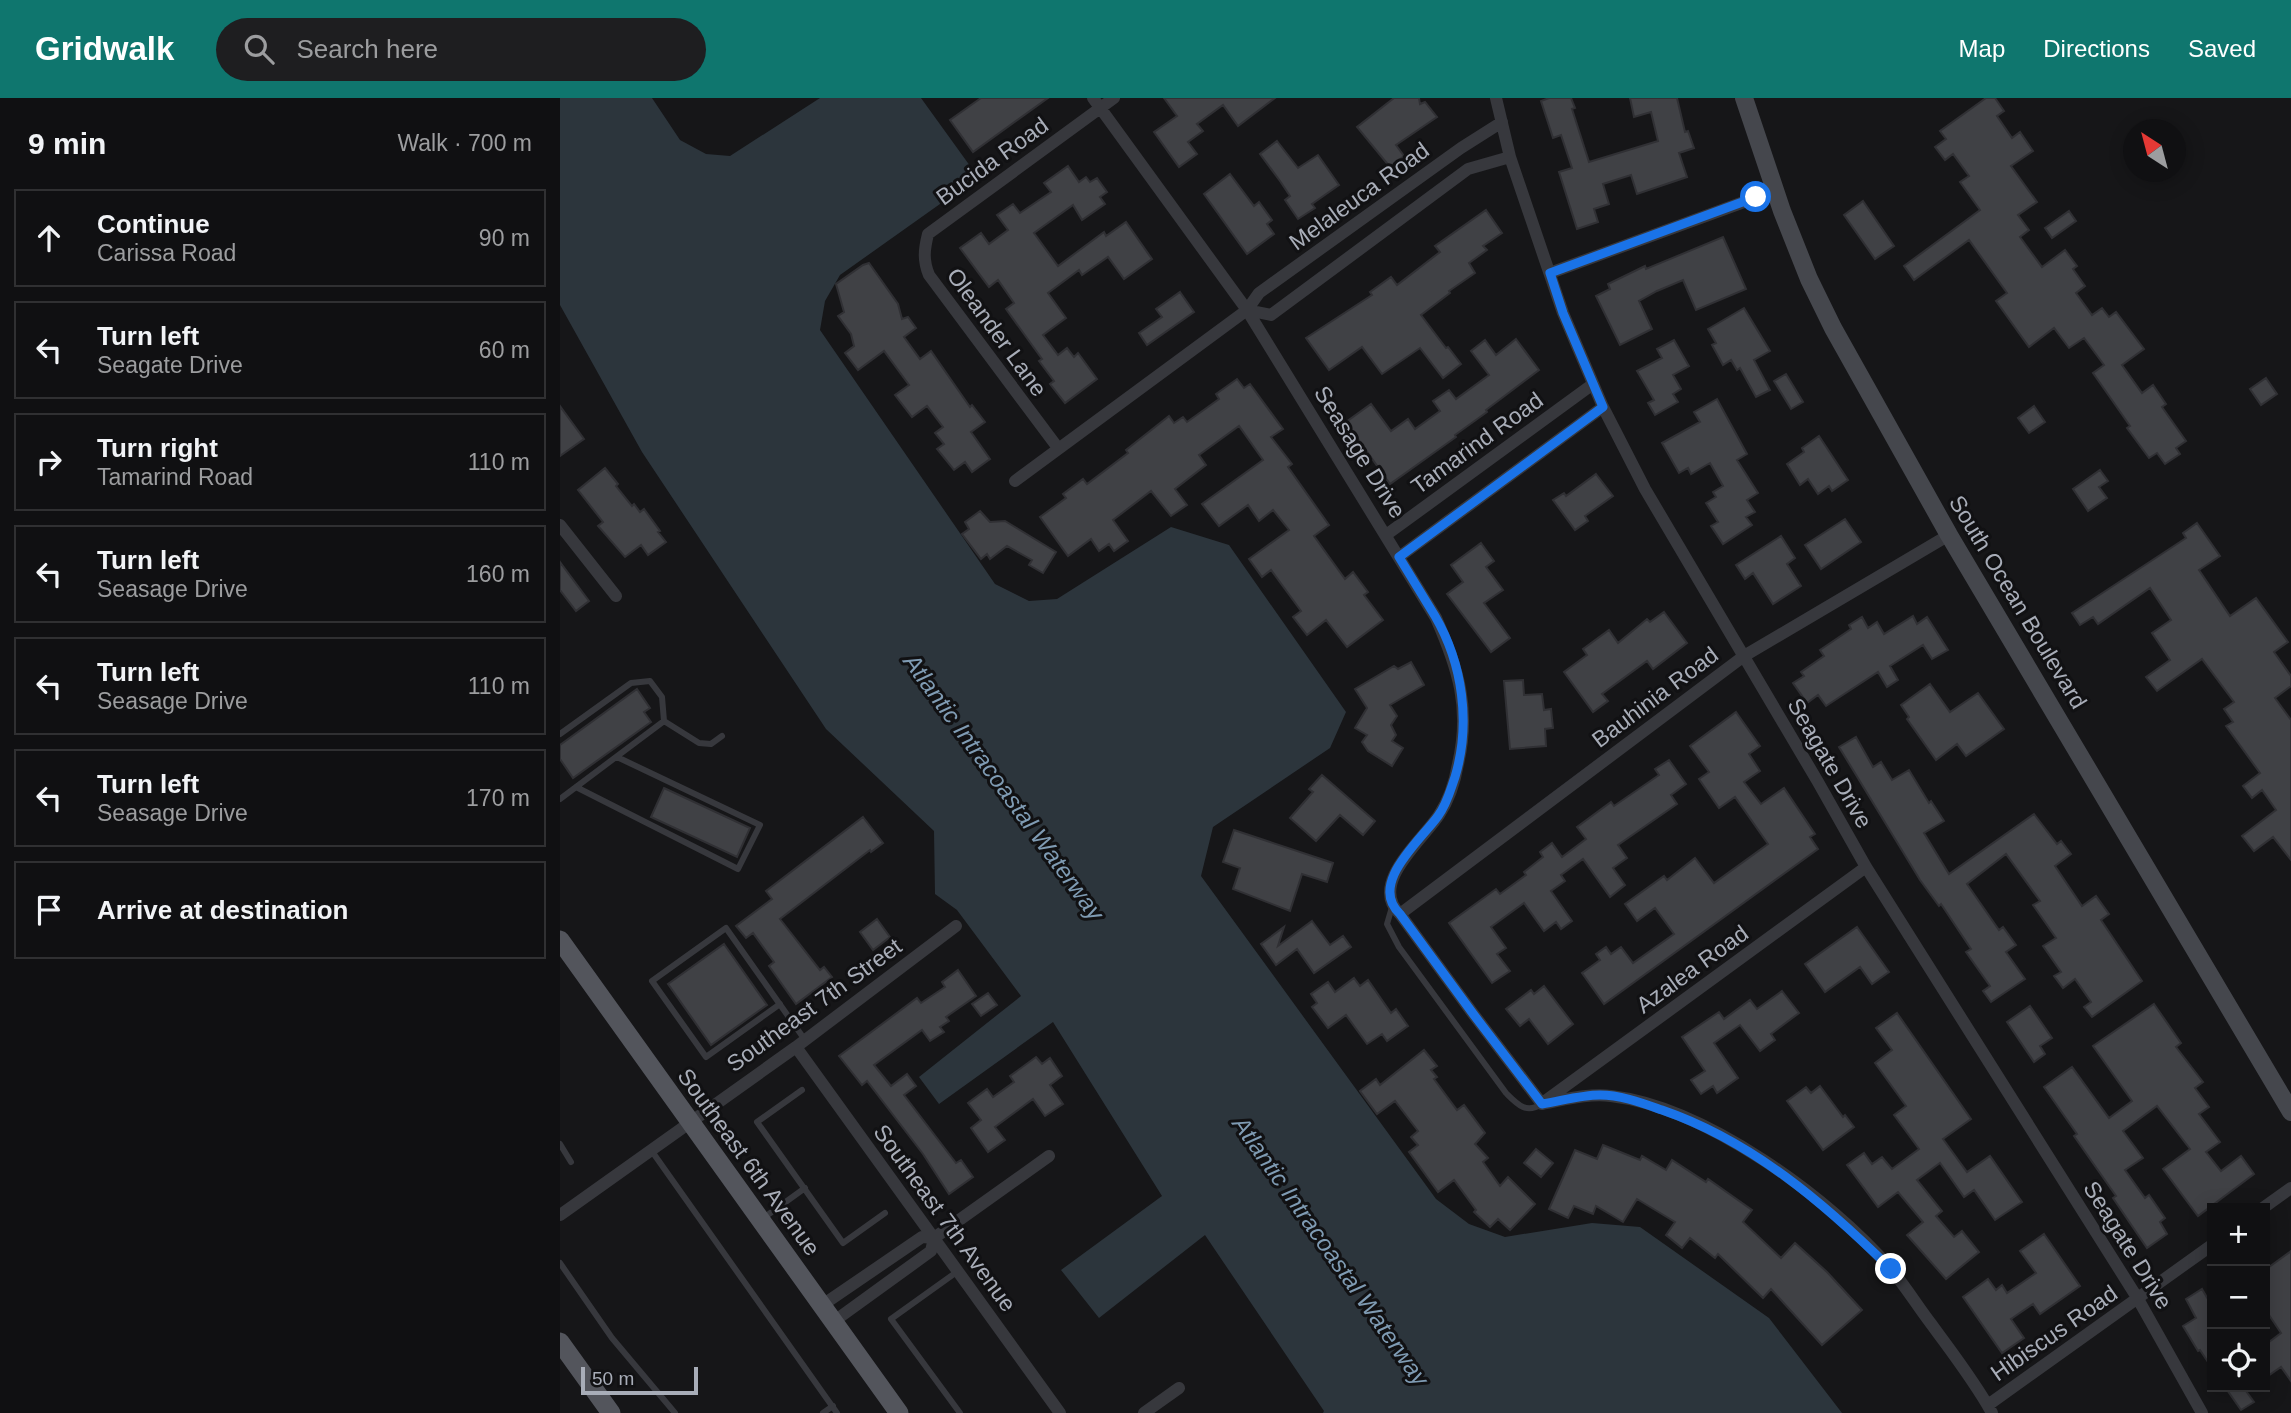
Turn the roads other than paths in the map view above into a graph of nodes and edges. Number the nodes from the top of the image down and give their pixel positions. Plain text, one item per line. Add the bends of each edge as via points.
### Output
1 (1114, 98) edge
2 (1496, 98) edge
3 (1744, 98) edge
4 (1097, 103) edge
5 (1502, 122) junction
6 (1510, 157) junction
7 (1774, 191) junction
8 (928, 234) joint
9 (1550, 273) junction
10 (1247, 310) junction
11 (1593, 384) junction
12 (1603, 407) junction
13 (1058, 448) junction
14 (1015, 481) dead end
15 (560, 525) edge
16 (1386, 535) junction
17 (1949, 535) junction
18 (1399, 557) junction
19 (616, 596) dead end
20 (1744, 656) junction
21 (664, 721) junction
22 (560, 734) edge
23 (722, 736) dead end
24 (617, 757) junction
25 (576, 787) junction
26 (560, 799) edge
27 (1866, 867) junction
28 (1396, 910) junction
29 (956, 926) dead end
30 (560, 940) edge
31 (780, 1004) junction
32 (801, 1043) junction
33 (802, 1090) dead end
34 (1542, 1104) junction
35 (2291, 1112) edge
36 (690, 1121) junction
37 (560, 1144) edge
38 (650, 1150) junction
39 (1049, 1156) dead end
40 (571, 1162) dead end
41 (804, 1188) junction
42 (2291, 1188) edge
43 (2270, 1203) edge
44 (885, 1213) dead end
45 (560, 1215) edge
46 (761, 1220) junction
47 (934, 1238) junction
48 (2207, 1249) edge
49 (560, 1264) edge
50 (958, 1271) junction
51 (2138, 1298) junction
52 (827, 1314) junction
53 (560, 1342) edge
54 (1179, 1388) dead end
55 (833, 1406) junction
56 (1990, 1409) edge
57 (895, 1412) edge
58 (611, 1413) edge
59 (675, 1413) edge
60 (823, 1413) edge
61 (837, 1413) edge
62 (960, 1413) edge
63 (1060, 1413) edge
64 (1144, 1413) edge
65 (2202, 1413) edge

1 - 4 street, Bucida Road
2 - 5 street, Seagate Drive
3 - 7 main road, South Ocean Boulevard
4 - 8 street, Bucida Road
4 - 10 street, Seasage Drive
5 - 6 street, Seagate Drive
5 - 10 street, Melaleuca Road via 1259,293
6 - 9 street, Seagate Drive
6 - 10 street, Melaleuca Road via 1468,169 1271,315
7 - 9 street
7 - 17 main road, South Ocean Boulevard via 1833,328
8 - 13 street, Oleander Lane via 924,262 929,275
9 - 11 street, Seagate Drive
10 - 13 street, Melaleuca Road
10 - 16 street, Seasage Drive
11 - 12 street, Seagate Drive
11 - 16 street, Tamarind Road
12 - 18 street, Tamarind Road
12 - 20 street, Seagate Drive via 1644,489
13 - 14 street, Melaleuca Road
15 - 19 street
16 - 18 street, Seasage Drive
17 - 20 street, Bauhinia Road
17 - 35 main road, South Ocean Boulevard
18 - 28 street, Seasage Drive via 1436,618 1452,655 1462,688 1463,727 1447,802 1389,882 1389,897
20 - 27 street, Seagate Drive
20 - 28 street, Bauhinia Road
21 - 22 lane via 662,697 650,681 631,683
21 - 23 lane via 699,743 711,744
21 - 24 lane
24 - 25 lane
24 - 25 lane via 760,825 738,869
25 - 26 lane
27 - 34 street, Azalea Road
27 - 51 street, Seagate Drive
28 - 34 street
28 - 34 lane via 1387,924 1399,947 1506,1094 1521,1108 1530,1110
29 - 32 street, Southeast 7th Street
30 - 36 main road, Southeast 6th Avenue
31 - 31 lane via 726,928 652,981 706,1057
31 - 32 lane
32 - 36 street, Southeast 7th Street
32 - 47 street, Southeast 7th Avenue
33 - 41 lane via 757,1122
34 - 56 street via 1598,1095 1636,1101 1696,1122 1771,1166 1833,1214 1891,1269
36 - 38 street, Southeast 7th Street
36 - 46 main road, Southeast 6th Avenue
37 - 40 lane
38 - 45 street, Southeast 7th Street
38 - 55 lane
39 - 47 street
41 - 44 lane via 843,1243
41 - 46 lane
42 - 43 street
46 - 52 main road, Southeast 6th Avenue
47 - 50 street, Southeast 7th Avenue
47 - 52 street via 922,1237
47 - 52 street via 931,1251
48 - 51 street, Hibiscus Road
49 - 59 lane via 612,1338
50 - 62 lane via 891,1319
50 - 63 street, Southeast 7th Avenue
51 - 56 street, Hibiscus Road
51 - 65 street, Seagate Drive
52 - 57 main road, Southeast 6th Avenue
53 - 58 main road
54 - 64 street
55 - 60 lane
55 - 61 lane

